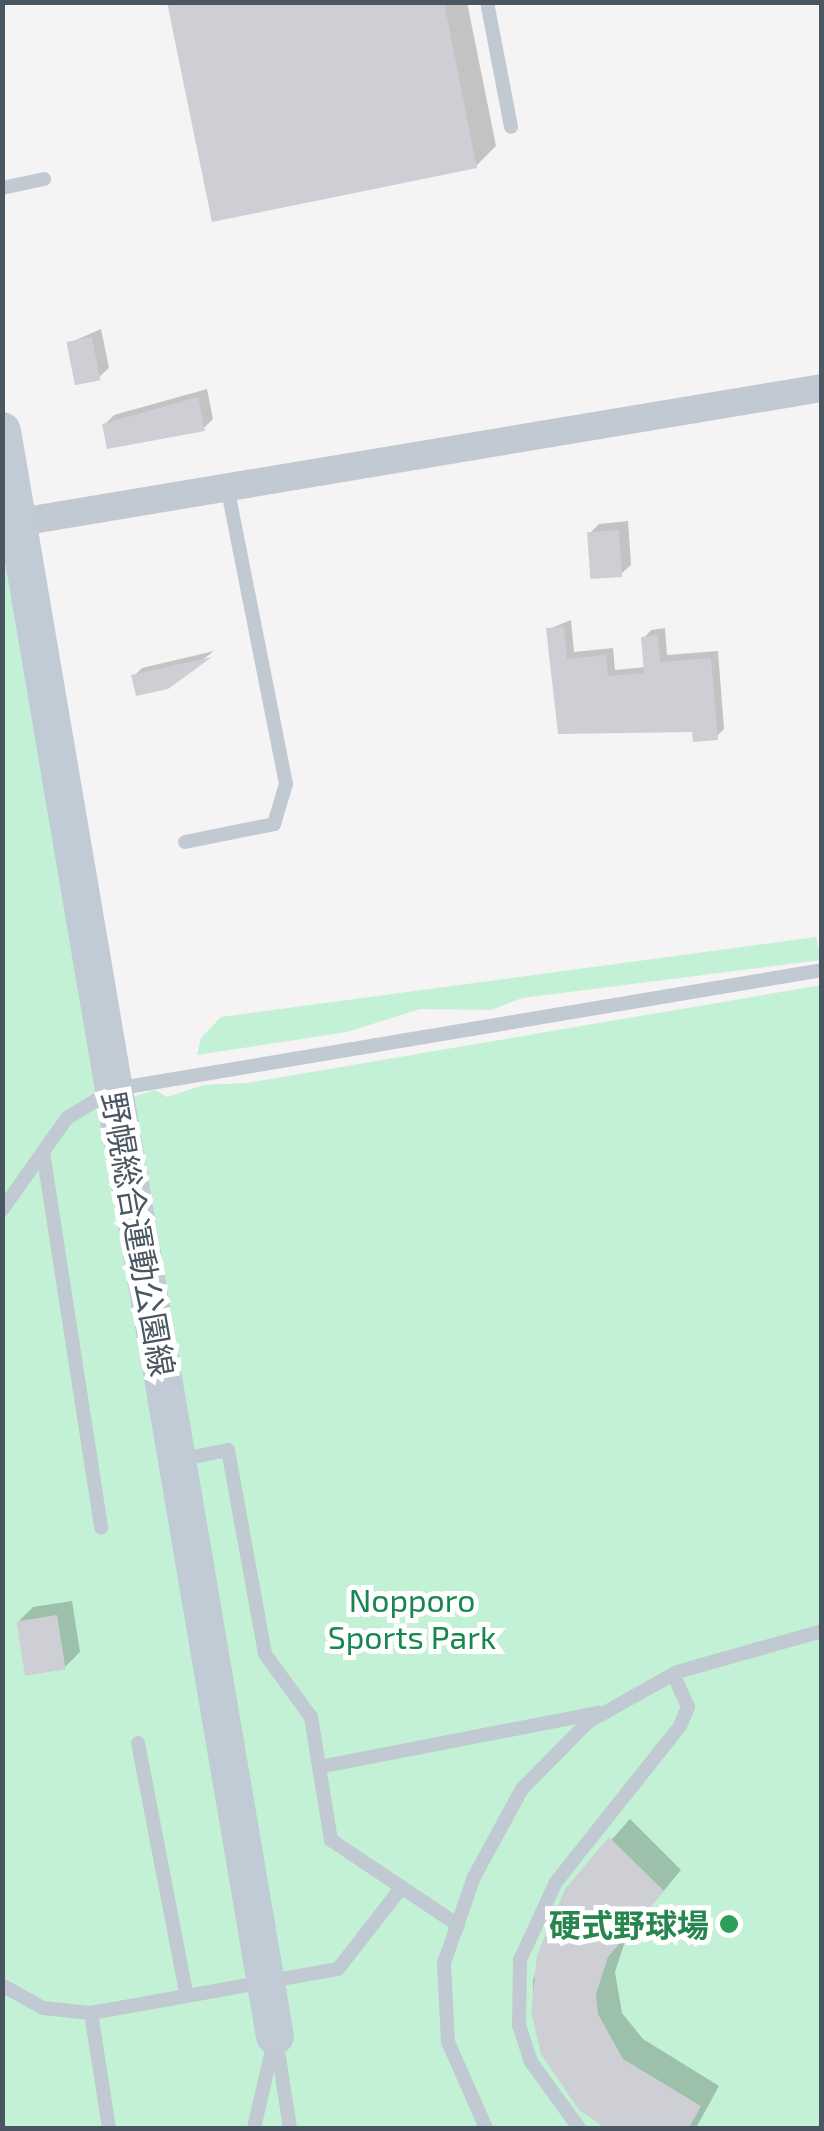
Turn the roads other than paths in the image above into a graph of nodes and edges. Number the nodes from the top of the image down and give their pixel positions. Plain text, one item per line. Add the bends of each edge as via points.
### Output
1 (487, 2) edge
2 (512, 127) dead end
3 (44, 179) dead end
4 (2, 188) edge
5 (822, 388) edge
6 (2, 431) edge
7 (227, 487) junction
8 (20, 522) junction
9 (184, 842) dead end
10 (822, 970) edge
11 (115, 1089) junction
12 (43, 1152) junction
13 (2, 1210) edge
14 (178, 1460) junction
15 (101, 1528) dead end
16 (822, 1632) edge
17 (673, 1674) junction
18 (608, 1711) junction
19 (138, 1743) dead end
20 (319, 1767) junction
21 (401, 1888) junction
22 (458, 1925) junction
23 (267, 1980) junction
24 (2, 1984) edge
25 (186, 1993) junction
26 (91, 2012) junction
27 (276, 2036) junction
28 (110, 2128) edge
29 (254, 2128) edge
30 (290, 2128) edge
31 (486, 2128) edge
32 (579, 2128) edge

1 - 2 lane
3 - 4 lane
5 - 7 street
6 - 8 main road, 野幌総合運動公園線
7 - 8 street
7 - 9 lane via 286,784 274,824
8 - 11 main road, 野幌総合運動公園線
10 - 11 lane
11 - 12 lane via 67,1118
11 - 14 main road, 野幌総合運動公園線
12 - 13 lane
12 - 15 lane
14 - 20 lane via 228,1450 265,1654 312,1717
14 - 23 main road, 野幌総合運動公園線
16 - 17 lane
17 - 18 lane
17 - 32 lane via 688,1707 680,1726 556,1882 520,1960 520,2026 531,2062
18 - 20 lane
18 - 22 lane via 522,1789 474,1877
19 - 25 lane
20 - 21 lane via 331,1840
21 - 22 lane
21 - 23 lane via 338,1969
22 - 31 lane via 444,1963 448,2042
23 - 25 lane
23 - 27 main road, 野幌総合運動公園線
24 - 26 lane via 42,2008
25 - 26 lane
26 - 28 lane
27 - 29 lane
27 - 30 lane

